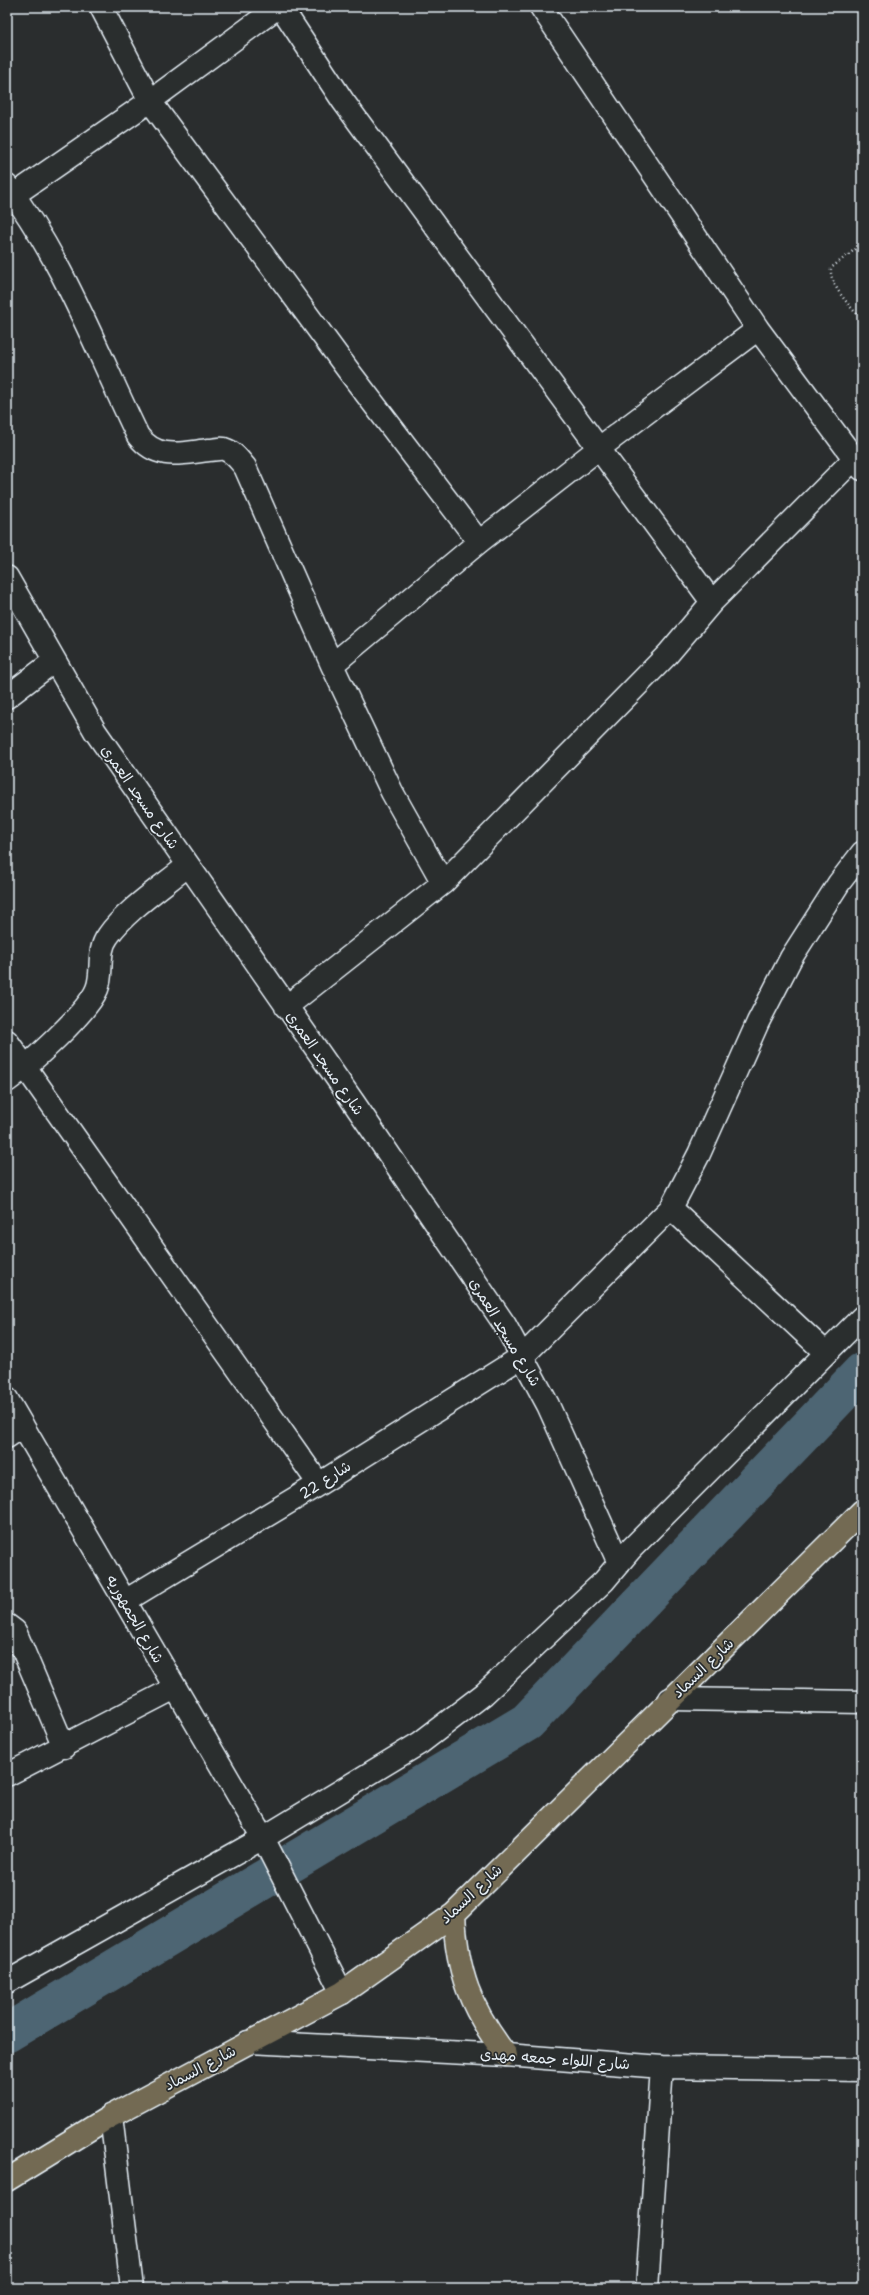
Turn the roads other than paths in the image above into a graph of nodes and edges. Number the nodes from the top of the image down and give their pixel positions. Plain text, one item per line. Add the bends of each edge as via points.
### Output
1 (101, 7) edge
2 (280, 7) edge
3 (541, 7) edge
4 (150, 102) junction
5 (10, 190) edge
6 (758, 329) junction
7 (598, 449) junction
8 (858, 464) edge
9 (479, 542) junction
10 (7, 577) edge
11 (712, 602) junction
12 (54, 662) junction
13 (332, 665) junction
14 (7, 697) edge
15 (862, 853) edge
16 (188, 866) junction
17 (443, 883) junction
18 (286, 1007) junction
19 (7, 1041) edge
20 (26, 1066) junction
21 (7, 1081) edge
22 (671, 1208) junction
23 (862, 1317) edge
24 (826, 1353) junction
25 (523, 1356) junction
26 (7, 1400) edge
27 (15, 1431) edge
28 (319, 1484) junction
29 (862, 1512) edge
30 (619, 1563) junction
31 (125, 1601) junction
32 (7, 1625) edge
33 (175, 1688) junction
34 (670, 1699) junction
35 (862, 1702) edge
36 (64, 1747) junction
37 (7, 1775) edge
38 (263, 1838) junction
39 (454, 1914) junction
40 (7, 1982) edge
41 (342, 1993) junction
42 (248, 2042) junction
43 (506, 2055) junction
44 (662, 2067) junction
45 (862, 2070) edge
46 (111, 2116) junction
47 (7, 2180) edge
48 (132, 2288) edge
49 (647, 2288) edge

1 - 4 street
2 - 4 street
2 - 7 street via 343,101
3 - 6 street
4 - 5 street
4 - 9 street via 350,374
5 - 13 street via 41,236 92,336 138,436 146,447 167,454 224,449 236,455 245,467
6 - 7 street
6 - 8 street
7 - 9 street
7 - 11 street
8 - 11 street
9 - 13 street
10 - 12 street, شارع مسجد العمرى
11 - 17 street via 668,654
12 - 14 street
12 - 16 street, شارع مسجد العمرى via 95,731
13 - 17 street via 392,792
15 - 22 street, شارع 22 via 839,883 791,958 758,1022 699,1154
16 - 18 street, شارع مسجد العمرى
16 - 20 street via 123,919 107,937 100,955 100,981 93,998
17 - 18 street
18 - 25 street, شارع مسجد العمرى via 505,1325
19 - 20 street
20 - 21 street
20 - 28 street
22 - 24 street
22 - 25 street, شارع 22
23 - 24 street
24 - 30 street
25 - 28 street, شارع 22
25 - 30 street, شارع مسجد العمرى via 548,1405
26 - 27 street, شارع الجمهوريه
27 - 31 street, شارع الجمهوريه
28 - 31 street, شارع 22
29 - 34 highway, شارع السماد
30 - 38 street via 484,1694 420,1743
31 - 33 street, شارع الجمهوريه
32 - 36 street via 15,1631
33 - 36 street
33 - 38 street, شارع الجمهوريه
34 - 35 street
34 - 39 highway, شارع السماد
36 - 37 street
38 - 40 street
38 - 41 street, شارع الجمهوريه
39 - 41 highway, شارع السماد
39 - 43 highway via 456,1945 462,1975 472,2004
41 - 42 highway, شارع السماد
42 - 43 street, شارع اللواء جمعه مهدى
42 - 46 highway, شارع السماد
43 - 44 street, شارع اللواء جمعه مهدى
44 - 45 street, شارع اللواء جمعه مهدى
44 - 49 street
46 - 47 highway, شارع السماد
46 - 48 street

